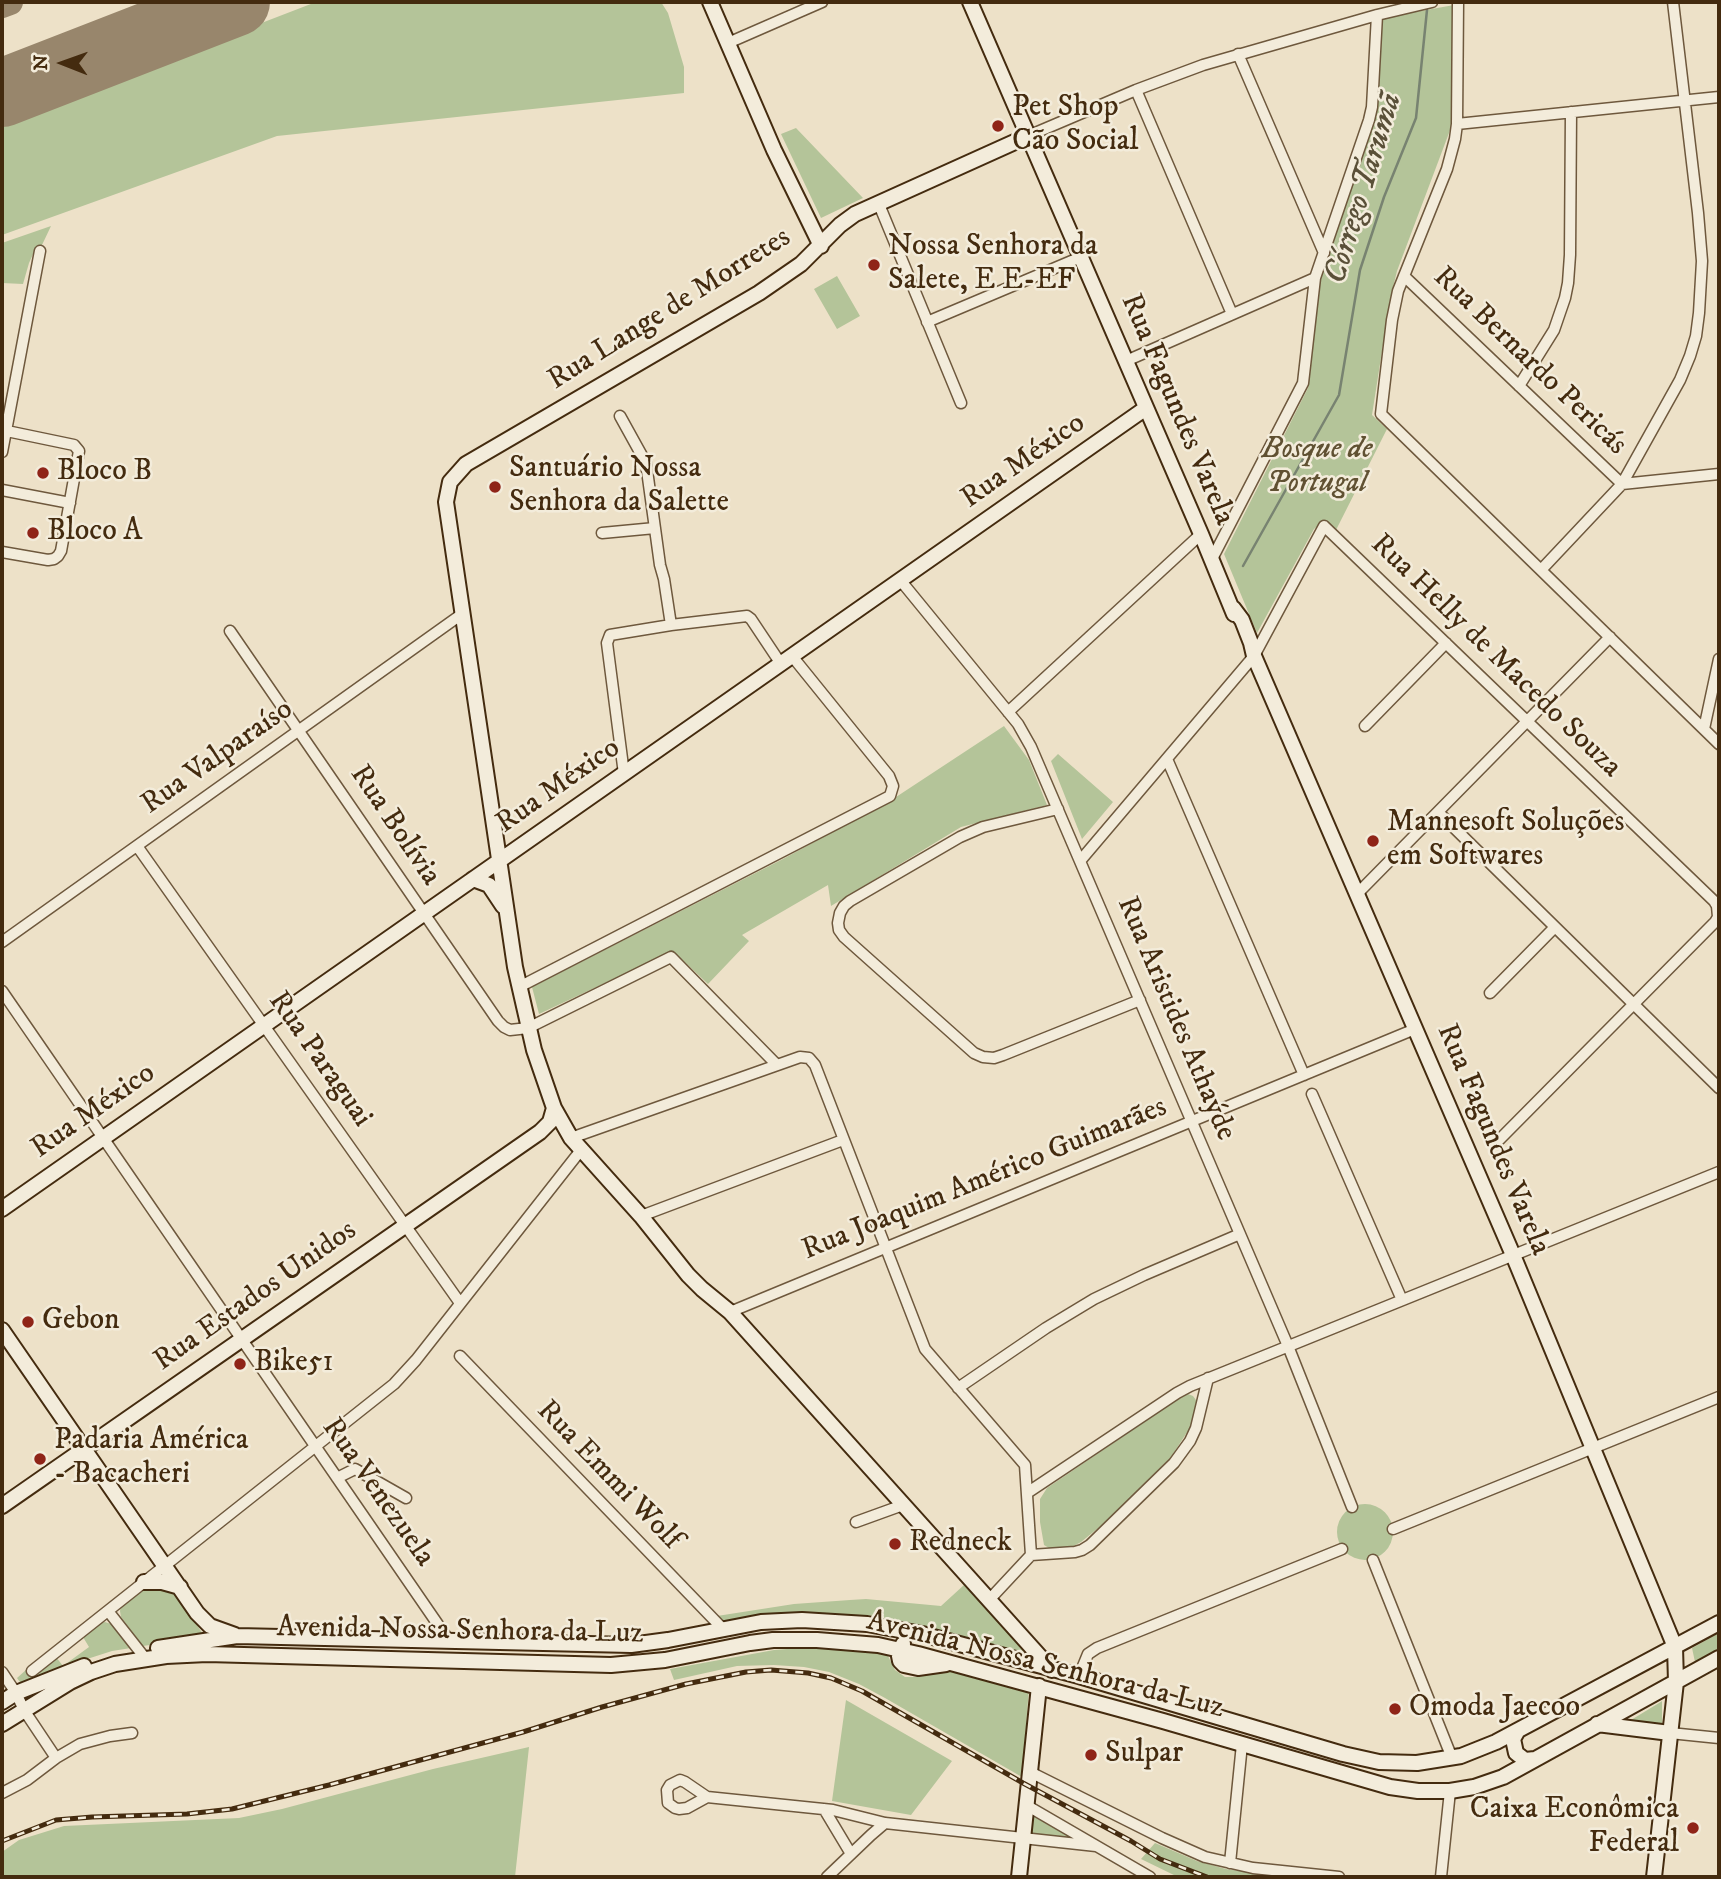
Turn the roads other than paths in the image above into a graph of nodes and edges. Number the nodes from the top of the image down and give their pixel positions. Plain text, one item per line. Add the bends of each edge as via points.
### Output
1 (710, 2) edge
2 (822, 2) edge
3 (971, 2) edge
4 (1432, 2) edge
5 (1458, 2) edge
6 (1672, 2) edge
7 (1377, 15) junction
8 (728, 43) junction
9 (1238, 54) junction
10 (1136, 90) junction
11 (1719, 97) edge
12 (1684, 101) junction
13 (1571, 112) junction
14 (1457, 124) junction
15 (1028, 135) junction
16 (878, 202) junction
17 (821, 246) junction
18 (40, 251) dead end
19 (1324, 253) junction
20 (1081, 257) junction
21 (1404, 276) junction
22 (1315, 278) junction
23 (1232, 314) junction
24 (928, 322) junction
25 (1126, 361) junction
26 (1519, 386) junction
27 (961, 403) dead end
28 (1146, 408) junction
29 (620, 416) dead end
30 (4, 431) edge
31 (2, 452) edge
32 (1719, 474) edge
33 (1622, 484) junction
34 (2, 490) edge
35 (70, 503) junction
36 (655, 528) junction
37 (603, 533) dead end
38 (1201, 534) junction
39 (2, 552) edge
40 (1212, 559) junction
41 (1541, 570) junction
42 (901, 581) junction
43 (462, 614) junction
44 (671, 625) junction
45 (230, 631) dead end
46 (1610, 638) junction
47 (1446, 643) junction
48 (1254, 656) junction
49 (1719, 659) edge
50 (786, 660) junction
51 (1008, 712) junction
52 (1527, 722) junction
53 (1365, 726) dead end
54 (1704, 729) junction
55 (299, 731) junction
56 (1719, 744) edge
57 (1167, 760) junction
58 (624, 774) junction
59 (1058, 809) junction
60 (1438, 811) junction
61 (137, 846) junction
62 (499, 861) junction
63 (1080, 861) junction
64 (473, 879) junction
65 (1357, 894) junction
66 (1718, 912) edge
67 (507, 913) junction
68 (424, 914) junction
69 (1555, 927) junction
70 (2, 942) edge
71 (519, 987) junction
72 (2, 991) edge
73 (1490, 993) dead end
74 (1140, 999) junction
75 (1634, 1004) junction
76 (264, 1025) junction
77 (528, 1028) junction
78 (1415, 1029) junction
79 (777, 1065) junction
80 (1304, 1075) junction
81 (1719, 1087) edge
82 (1312, 1094) dead end
83 (554, 1108) junction
84 (1191, 1121) junction
85 (540, 1132) junction
86 (103, 1138) junction
87 (844, 1140) junction
88 (1499, 1140) dead end
89 (576, 1144) junction
90 (1719, 1172) edge
91 (2, 1209) edge
92 (641, 1216) junction
93 (405, 1226) junction
94 (1240, 1234) junction
95 (885, 1248) junction
96 (1513, 1255) junction
97 (1402, 1300) junction
98 (460, 1303) junction
99 (730, 1312) junction
100 (2, 1330) edge
101 (242, 1339) junction
102 (1287, 1346) junction
103 (460, 1356) dead end
104 (1208, 1378) junction
105 (957, 1388) junction
106 (1719, 1397) edge
107 (316, 1447) junction
108 (1593, 1448) junction
109 (84, 1449) junction
110 (337, 1478) junction
111 (1027, 1493) junction
112 (406, 1498) dead end
113 (903, 1504) junction
114 (2, 1506) edge
115 (1352, 1507) dead end
116 (856, 1522) dead end
117 (1393, 1529) dead end
118 (1342, 1549) dead end
119 (1031, 1555) junction
120 (1373, 1560) dead end
121 (165, 1566) junction
122 (144, 1582) junction
123 (180, 1587) junction
124 (989, 1600) junction
125 (108, 1611) junction
126 (1719, 1623) edge
127 (722, 1629) junction
128 (922, 1634) junction
129 (237, 1636) junction
130 (450, 1642) junction
131 (1675, 1647) junction
132 (900, 1649) junction
133 (142, 1654) junction
134 (1719, 1658) edge
135 (1052, 1670) junction
136 (32, 1671) dead end
137 (2, 1672) edge
138 (1079, 1676) junction
139 (1676, 1682) junction
140 (1039, 1686) junction
141 (16, 1693) junction
142 (1138, 1693) junction
143 (2, 1702) edge
144 (24, 1710) junction
145 (1126, 1710) junction
146 (2, 1724) edge
147 (1597, 1724) junction
148 (1517, 1732) junction
149 (1670, 1732) junction
150 (132, 1733) dead end
151 (1719, 1738) edge
152 (1242, 1744) junction
153 (56, 1758) junction
154 (1452, 1758) junction
155 (1535, 1759) junction
156 (1030, 1772) junction
157 (1450, 1791) junction
158 (2, 1793) edge
159 (707, 1797) dead end
160 (1026, 1805) junction
161 (805, 1807) junction
162 (824, 1808) junction
163 (885, 1823) junction
164 (832, 1824) junction
165 (1023, 1838) junction
166 (1096, 1846) junction
167 (850, 1854) junction
168 (1230, 1863) junction
169 (827, 1877) edge
170 (1018, 1877) edge
171 (1150, 1877) edge
172 (1339, 1877) edge
173 (1441, 1877) edge
174 (1654, 1877) edge

1 - 8 main road
2 - 8 street
3 - 15 main road, Rua Fagundes Varela
4 - 7 street, Rua Lange de Morretes
5 - 14 street
6 - 12 street
7 - 9 street, Rua Lange de Morretes
7 - 19 street via 1372,107
8 - 17 main road
9 - 10 street, Rua Lange de Morretes
9 - 19 street
10 - 15 street, Rua Lange de Morretes
10 - 23 street
11 - 12 street
12 - 13 street
12 - 33 street via 1702,261 1699,313 1680,380
13 - 14 street
13 - 26 street via 1568,283 1554,330
14 - 21 street via 1447,169
15 - 16 main road, Rua Lange de Morretes
15 - 20 main road, Rua Fagundes Varela
16 - 17 main road, Rua Lange de Morretes via 847,219
16 - 24 street
17 - 43 main road, Rua Lange de Morretes via 742,303 466,464 450,482 446,502
18 - 30 street
19 - 22 street
20 - 24 street
20 - 25 main road, Rua Fagundes Varela
21 - 26 street, Rua Bernardo Pericás
21 - 41 street via 1393,313 1381,414
22 - 23 street
22 - 40 street via 1301,389
23 - 25 street
24 - 27 street
25 - 28 main road, Rua Fagundes Varela
26 - 33 street, Rua Bernardo Pericás
28 - 38 main road, Rua Fagundes Varela
28 - 42 main road, Rua México
29 - 36 street via 646,463
30 - 31 street
30 - 35 street via 78,448
32 - 33 street
33 - 41 street
34 - 35 street
35 - 39 street via 61,551 54,559
36 - 37 street
36 - 44 street
38 - 40 main road, Rua Fagundes Varela
38 - 51 street
40 - 48 main road, Rua Fagundes Varela
41 - 46 street
42 - 50 main road, Rua México
42 - 51 street, Rua Aristides Athaýde
43 - 55 street, Rua Valparaíso
43 - 62 main road
44 - 50 street via 747,616
44 - 58 street via 614,633 607,639
45 - 55 street, Rua Bolívia
46 - 52 street
46 - 54 street
47 - 48 street, Rua Helly de Macedo Souza via 1324,526
47 - 52 street, Rua Helly de Macedo Souza
47 - 53 street
48 - 57 street
48 - 65 main road, Rua Fagundes Varela
49 - 54 street
50 - 58 main road, Rua México
50 - 71 street via 889,776 892,791
51 - 59 street, Rua Aristides Athaýde via 1025,734
52 - 60 street
52 - 66 street, Rua Helly de Macedo Souza via 1714,901
54 - 56 street
55 - 61 street, Rua Valparaíso
55 - 68 street, Rua Bolívia
57 - 63 street
57 - 80 street
58 - 62 main road, Rua México
59 - 63 street, Rua Aristides Athaýde
59 - 74 street via 960,837 850,901 840,914 839,930 974,1054 983,1057 1003,1055
60 - 65 street
60 - 69 street
61 - 70 street, Rua Valparaíso
61 - 76 street, Rua Paraguai
62 - 64 main road, Rua México
62 - 67 main road
63 - 74 street, Rua Aristides Athaýde
64 - 67 main road via 493,889
64 - 68 main road, Rua México
65 - 78 main road, Rua Fagundes Varela
66 - 75 street via 1715,922
67 - 71 main road
68 - 76 main road, Rua México
68 - 77 street, Rua Bolívia via 498,1021 510,1030
69 - 73 street
69 - 75 street
71 - 77 main road
72 - 86 street, Rua Venezuela
74 - 84 street, Rua Aristides Athaýde
75 - 81 street
75 - 88 street
76 - 86 main road, Rua México
76 - 93 street, Rua Paraguai
77 - 79 street via 671,957
77 - 83 main road
78 - 80 street, Rua Joaquim Américo Guimarães
78 - 96 main road, Rua Fagundes Varela
79 - 87 street via 809,1058
79 - 89 street
80 - 84 street, Rua Joaquim Américo Guimarães
82 - 97 street
83 - 85 main road, Rua Estados Unidos via 550,1122
83 - 89 main road
84 - 94 street, Rua Aristides Athaýde
84 - 95 street, Rua Joaquim Américo Guimarães
85 - 89 main road via 557,1131
85 - 93 main road, Rua Estados Unidos
86 - 91 main road, Rua México
86 - 101 street, Rua Venezuela
87 - 92 street
87 - 95 street
89 - 92 main road
89 - 98 street
90 - 96 street
92 - 99 main road via 695,1283
93 - 98 street, Rua Paraguai
93 - 101 main road, Rua Estados Unidos
94 - 102 street, Rua Aristides Athaýde
94 - 105 street via 1094,1299
95 - 99 street, Rua Joaquim Américo Guimarães
95 - 105 street via 925,1349
96 - 97 street
96 - 108 main road, Rua Fagundes Varela
97 - 102 street
98 - 107 street via 394,1384
99 - 113 main road
100 - 109 main road
101 - 107 street, Rua Venezuela
101 - 109 main road, Rua Estados Unidos
102 - 104 street
102 - 115 street, Rua Aristides Athaýde
103 - 127 street, Rua Emmi Wolf
104 - 111 street via 1177,1393
104 - 119 street via 1196,1428 1174,1463 1090,1545 1082,1550
105 - 111 street via 1025,1465
106 - 108 street
107 - 110 street, Rua Venezuela
107 - 121 street
108 - 117 street
108 - 131 main road, Rua Fagundes Varela
109 - 114 main road, Rua Estados Unidos
109 - 121 main road
110 - 112 street via 355,1469
110 - 130 street, Rua Venezuela
111 - 119 street
113 - 116 street
113 - 124 main road
118 - 138 street via 1093,1650
119 - 124 street
120 - 154 street
121 - 122 street
121 - 123 main road
122 - 123 main road
122 - 125 street
123 - 129 main road via 210,1626
124 - 135 main road
125 - 133 street
125 - 136 street
126 - 131 main road, Avenida Nossa Senhora da Luz
127 - 128 main road, Avenida Nossa Senhora da Luz via 812,1620
127 - 130 main road, Avenida Nossa Senhora da Luz via 631,1645
128 - 132 main road via 907,1639
128 - 135 main road, Avenida Nossa Senhora da Luz
129 - 130 main road, Avenida Nossa Senhora da Luz
129 - 133 main road, Avenida Nossa Senhora da Luz
131 - 139 main road
131 - 148 main road, Avenida Nossa Senhora da Luz
132 - 133 main road, Avenida Nossa Senhora da Luz via 838,1641 773,1640 611,1665
132 - 140 main road, Avenida Nossa Senhora da Luz
133 - 141 main road, Avenida Nossa Senhora da Luz via 97,1660
133 - 144 main road, Avenida Nossa Senhora da Luz via 91,1672
134 - 139 main road, Avenida Nossa Senhora da Luz
135 - 138 main road, Avenida Nossa Senhora da Luz
137 - 141 street
138 - 142 main road, Avenida Nossa Senhora da Luz
139 - 147 main road, Avenida Nossa Senhora da Luz
139 - 149 main road
140 - 145 main road, Avenida Nossa Senhora da Luz
140 - 156 main road
141 - 143 main road, Avenida Nossa Senhora da Luz
141 - 144 street
142 - 145 main road via 1141,1704
142 - 154 main road, Avenida Nossa Senhora da Luz via 1362,1759 1417,1763
144 - 146 main road, Avenida Nossa Senhora da Luz
144 - 153 street
145 - 152 main road, Avenida Nossa Senhora da Luz
147 - 149 main road
147 - 155 main road, Avenida Nossa Senhora da Luz
148 - 154 main road, Avenida Nossa Senhora da Luz
148 - 155 main road via 1513,1739 1516,1753
149 - 151 street
149 - 174 main road
150 - 153 street via 88,1742
152 - 157 main road, Avenida Nossa Senhora da Luz via 1390,1787
152 - 168 street
153 - 158 street
155 - 157 main road, Avenida Nossa Senhora da Luz via 1488,1783
156 - 160 main road
156 - 168 street via 1184,1849
157 - 173 street
159 - 161 street
160 - 165 main road
160 - 166 street
161 - 162 street
161 - 164 street
162 - 163 street
162 - 164 street
163 - 165 street
163 - 167 street
164 - 167 street
165 - 166 street
165 - 170 main road
166 - 171 street
167 - 169 street
168 - 172 street

